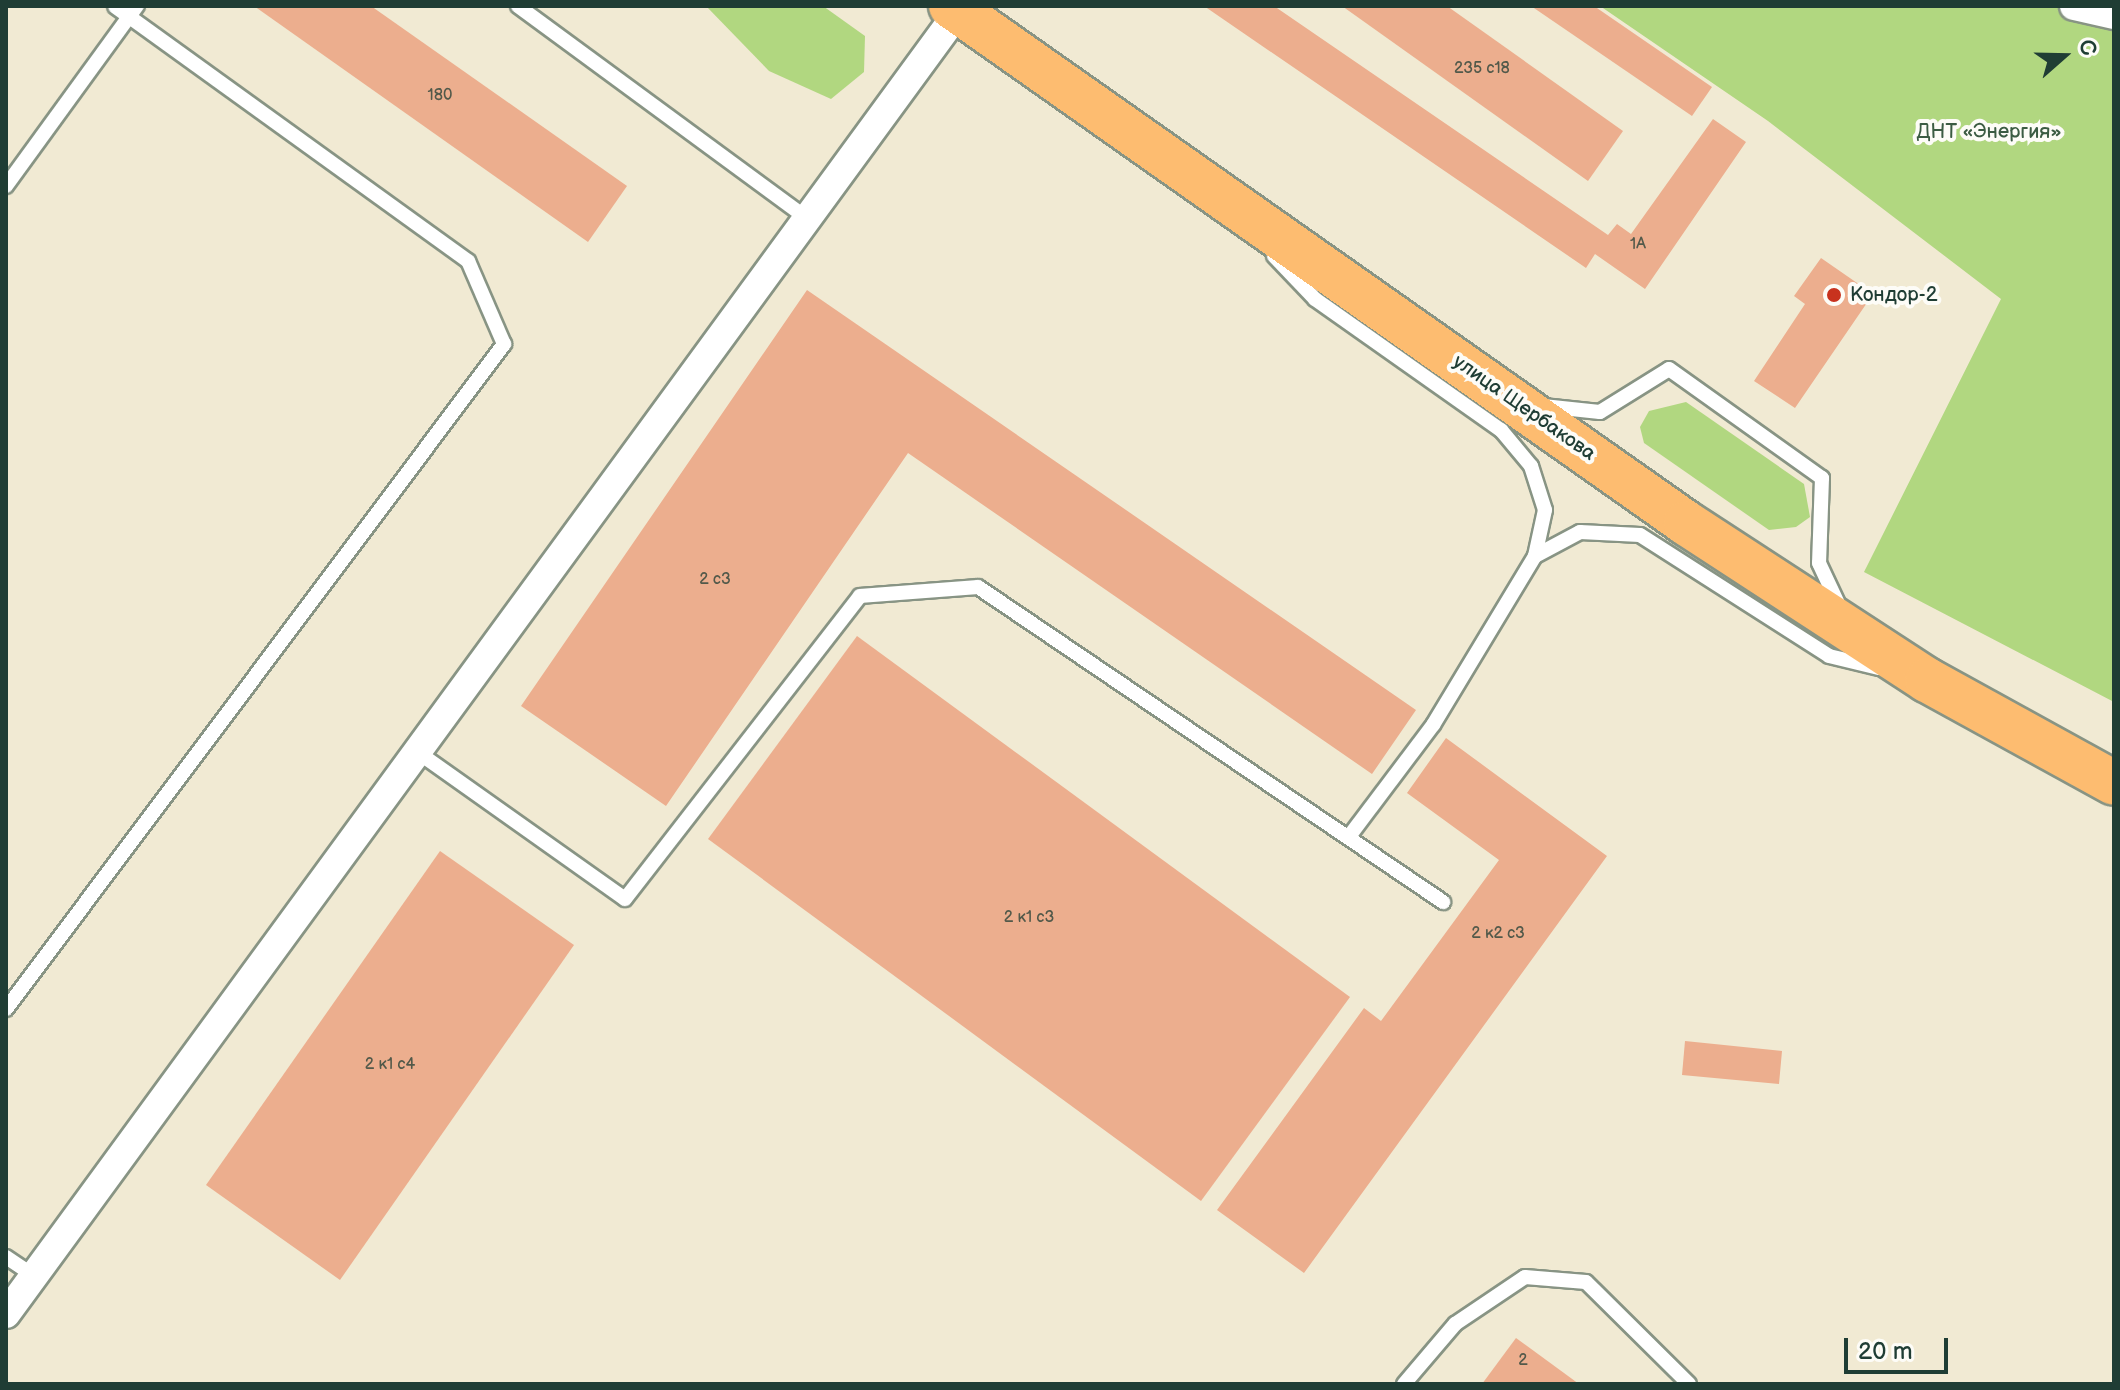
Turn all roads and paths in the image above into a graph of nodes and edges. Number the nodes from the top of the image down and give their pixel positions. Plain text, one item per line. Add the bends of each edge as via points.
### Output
1 (115, 6) edge
2 (518, 6) edge
3 (2074, 6) edge
4 (955, 9) edge
5 (133, 11) edge
6 (2114, 15) edge
7 (6, 186) edge
8 (1208, 186) junction
9 (807, 218) junction
10 (1515, 402) junction
11 (1535, 556) junction
12 (1850, 628) junction
13 (1927, 680) junction
14 (419, 753) junction
15 (2114, 783) edge
16 (1351, 834) junction
17 (1443, 902) dead end
18 (6, 1009) edge
19 (6, 1257) edge
20 (34, 1276) junction
21 (6, 1314) edge
22 (1404, 1384) edge
23 (1689, 1384) edge

1 - 5 lane
2 - 9 lane
3 - 6 street
4 - 8 main road, улица Щербакова
4 - 9 street
5 - 7 lane
5 - 18 lane via 468,261 504,344
8 - 10 main road, улица Щербакова
8 - 11 lane via 1315,299 1501,430 1531,466 1545,510
9 - 14 street
10 - 12 main road, улица Щербакова
10 - 12 lane via 1600,412 1669,369 1822,478 1819,563
11 - 13 lane via 1580,532 1640,535 1829,656
11 - 16 lane via 1433,725
12 - 13 main road, улица Щербакова
13 - 15 main road, улица Щербакова
14 - 16 lane via 625,899 860,596 978,587
14 - 20 street
16 - 17 lane
19 - 20 lane
20 - 21 street
22 - 23 lane via 1455,1324 1525,1277 1586,1282

